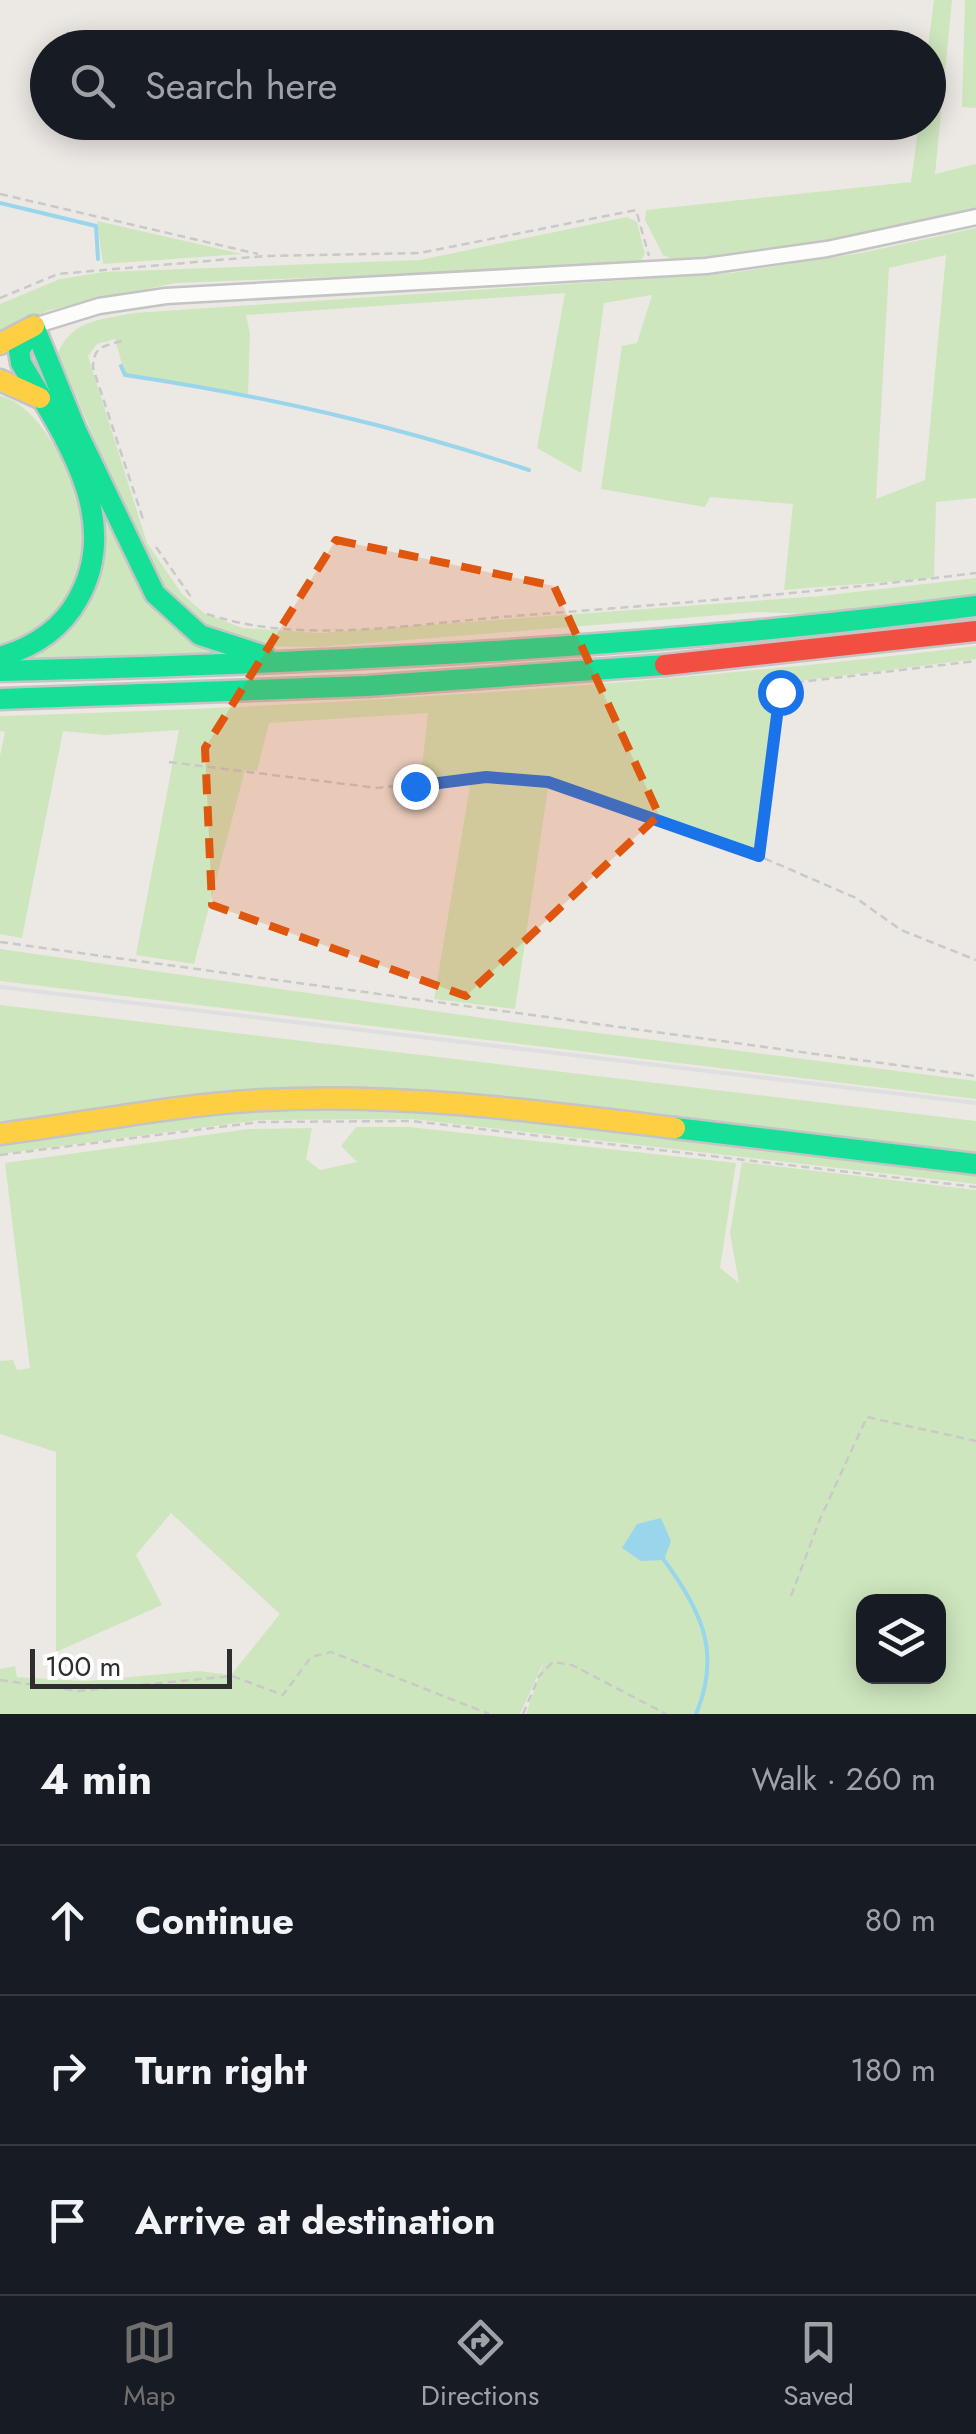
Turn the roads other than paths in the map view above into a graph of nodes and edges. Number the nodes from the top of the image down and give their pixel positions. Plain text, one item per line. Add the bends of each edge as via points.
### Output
1 (976, 217) edge
2 (34, 326) junction
3 (0, 344) edge
4 (0, 380) edge
5 (40, 398) junction
6 (976, 606) edge
7 (976, 632) edge
8 (0, 657) edge
9 (305, 664) junction
10 (0, 671) edge
11 (0, 699) edge
12 (0, 1134) edge
13 (976, 1164) edge

1 - 2 street via 826,249 652,271 166,296 99,306
2 - 3 main road
2 - 5 main road via 19,356
2 - 9 main road via 155,594 185,625 216,643
4 - 5 main road
5 - 8 main road via 88,491 96,547 84,591 66,618 34,644
6 - 9 main road via 836,626
7 - 11 main road via 648,670 296,692
9 - 10 main road
12 - 13 main road via 261,1100 364,1098 486,1105

